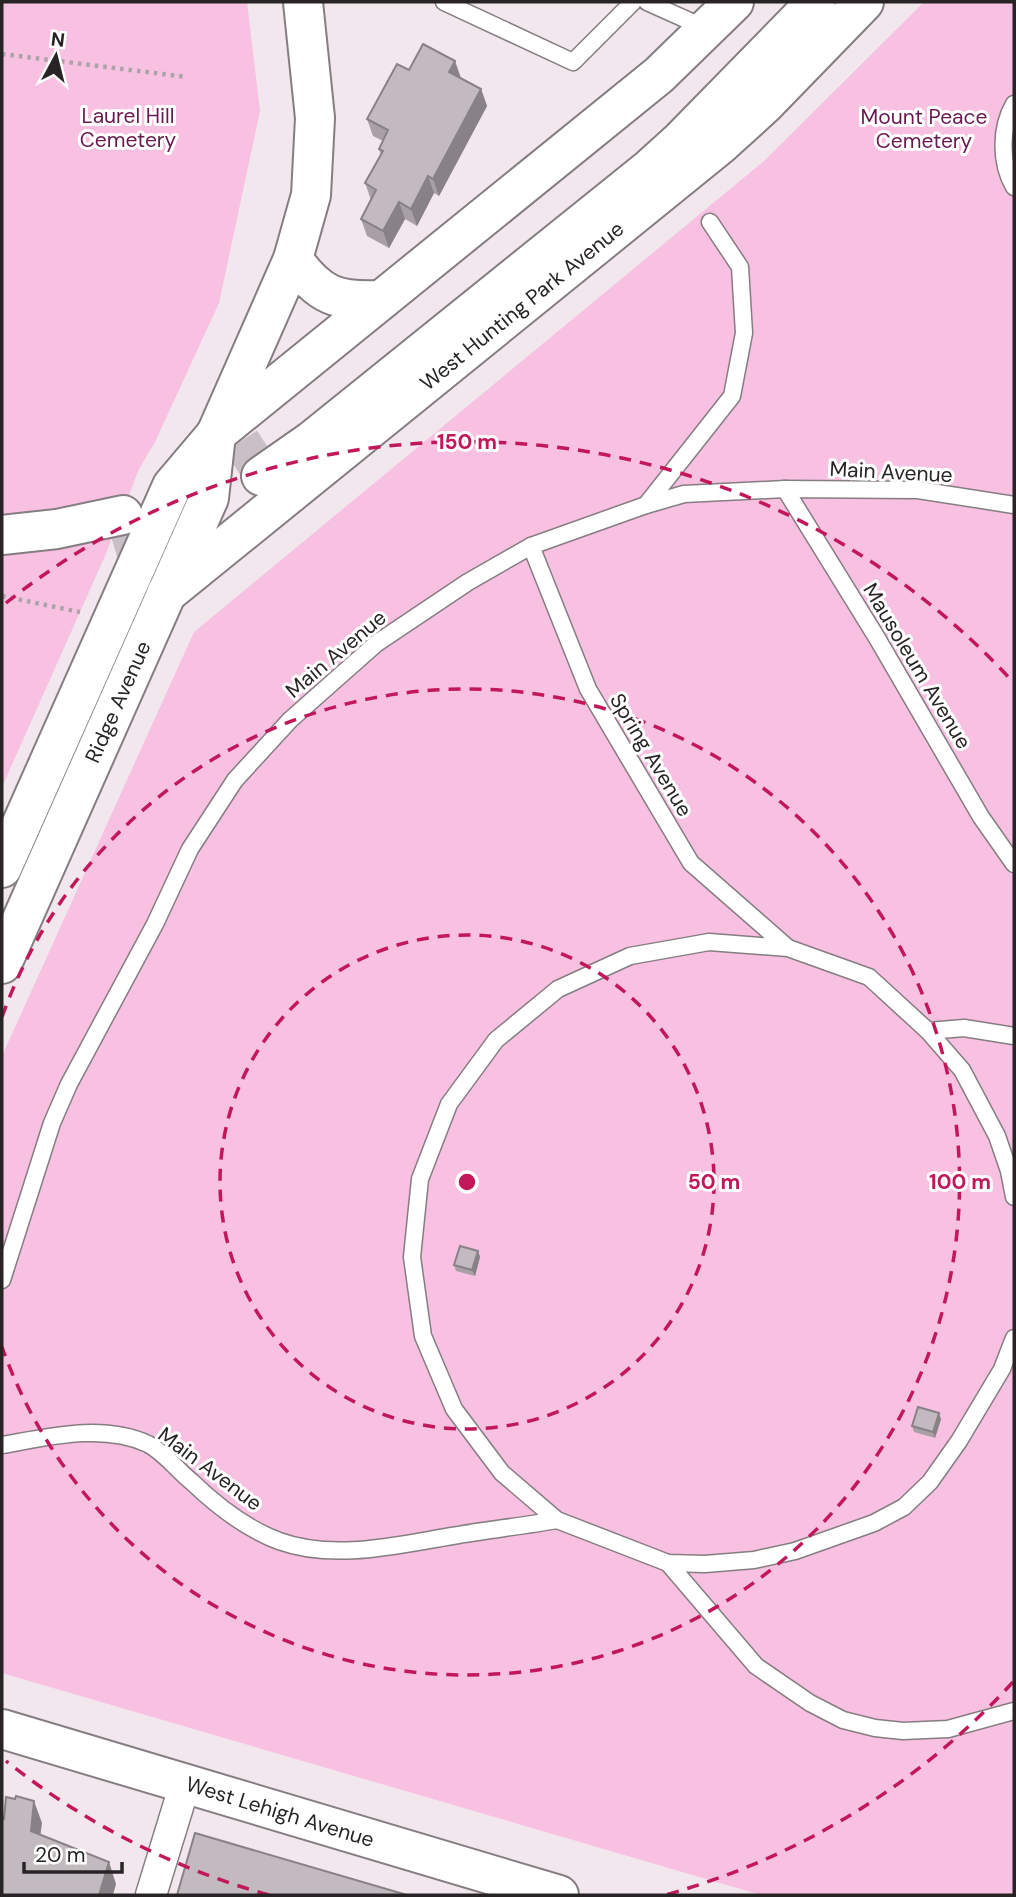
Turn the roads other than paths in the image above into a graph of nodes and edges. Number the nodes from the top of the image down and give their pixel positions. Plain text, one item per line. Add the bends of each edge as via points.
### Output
1 (303, 2) edge
2 (444, 2) edge
3 (633, 2) edge
4 (648, 2) edge
5 (734, 2) edge
6 (786, 2) edge
7 (816, 2) edge
8 (864, 2) edge
9 (708, 29) junction
10 (1014, 104) edge
11 (1014, 187) edge
12 (710, 222) dead end
13 (293, 259) junction
14 (380, 300) junction
15 (216, 434) junction
16 (276, 441) tunnel mouth
17 (261, 476) tunnel mouth
18 (785, 489) junction
19 (646, 505) junction
20 (1014, 505) edge
21 (2, 535) edge
22 (531, 546) junction
23 (2, 556) edge
24 (166, 594) junction
25 (1014, 864) edge
26 (2, 868) edge
27 (788, 948) junction
28 (2, 964) edge
29 (929, 1031) junction
30 (1014, 1036) edge
31 (1014, 1197) edge
32 (2, 1280) edge
33 (1014, 1338) edge
34 (2, 1445) edge
35 (557, 1520) junction
36 (668, 1563) junction
37 (1014, 1711) edge
38 (2, 1730) edge
39 (185, 1784) junction
40 (152, 1895) edge
41 (559, 1895) edge

1 - 13 main road, Ridge Avenue via 316,145 312,195
2 - 3 lane via 573,62
4 - 9 lane
5 - 9 main road
6 - 16 main road via 635,153
7 - 17 main road, West Hunting Park Avenue via 649,169 311,442
8 - 24 main road, West Hunting Park Avenue via 720,145
9 - 14 main road via 659,75
10 - 11 lane via 1007,116 1003,146 1007,176
12 - 19 lane via 740,267 744,333 732,396
13 - 14 main road via 306,278 331,295
13 - 15 main road, Ridge Avenue
14 - 15 main road
15 - 24 main road, Ridge Avenue via 209,498
15 - 26 main road, Ridge Avenue via 172,486
18 - 19 lane, Main Avenue via 684,494
18 - 20 lane, Main Avenue via 918,490
18 - 25 lane, Mausoleum Avenue via 981,817
19 - 22 lane, Main Avenue
21 - 23 main road via 117,528 60,550
22 - 27 lane, Spring Avenue via 587,689 691,863
22 - 32 lane, Main Avenue via 377,643 290,720 235,780 190,849 69,1084
24 - 28 main road, Ridge Avenue
27 - 29 lane via 869,978
27 - 35 lane via 709,942 630,956 558,989 496,1040 449,1104 420,1178 412,1258 423,1336 454,1409 502,1473
29 - 30 lane via 964,1028
29 - 31 lane via 962,1070 982,1106 997,1136
33 - 36 lane via 1002,1369 959,1441 930,1482 904,1507 874,1523 795,1551 754,1560
34 - 35 lane, Main Avenue via 60,1435 128,1437 149,1445 220,1507 253,1528 306,1548 356,1550
35 - 36 lane
36 - 37 lane via 756,1666 843,1720 903,1731 948,1729
38 - 39 main road, West Lehigh Avenue
39 - 40 street
39 - 41 main road, West Lehigh Avenue

